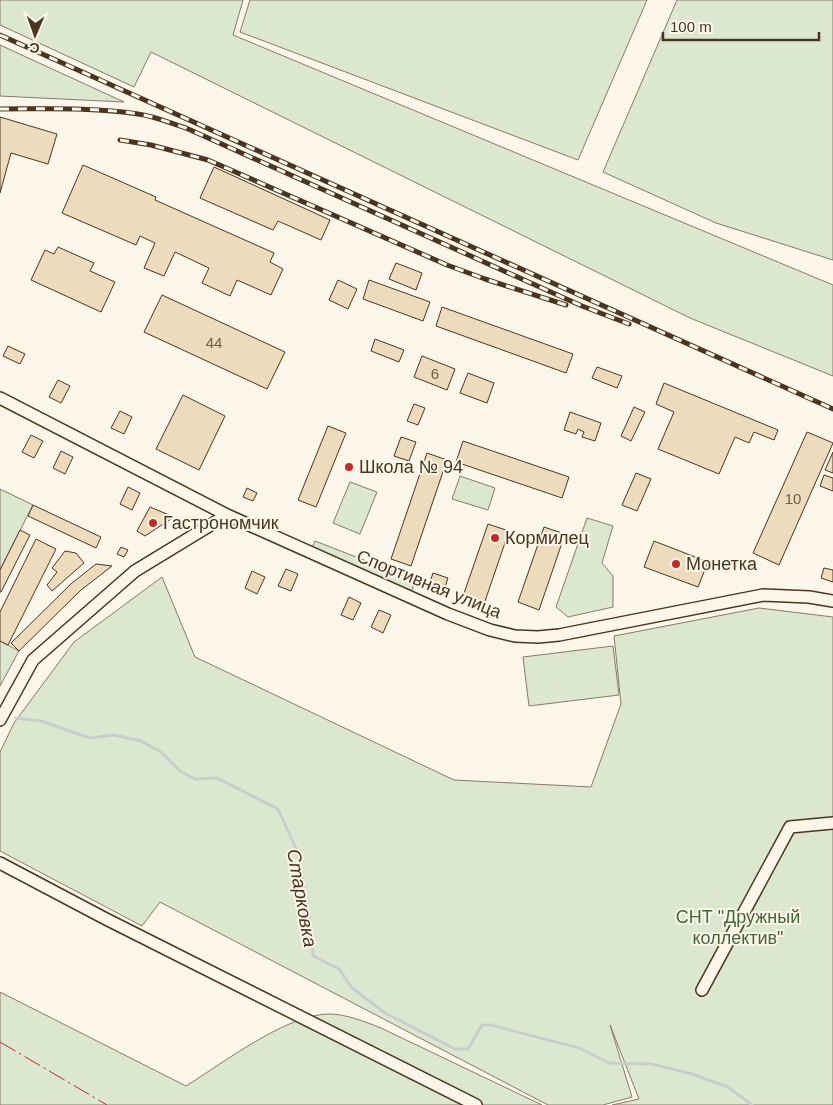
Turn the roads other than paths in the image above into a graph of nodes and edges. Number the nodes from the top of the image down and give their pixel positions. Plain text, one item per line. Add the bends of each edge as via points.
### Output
1 (0, 398) edge
2 (227, 515) junction
3 (833, 601) edge
4 (0, 720) edge
5 (833, 823) edge
6 (0, 863) edge
7 (702, 990) dead end
8 (476, 1105) edge

1 - 2 street, Спортивная улица
2 - 3 street, Спортивная улица via 448,614 515,636 559,635 763,595
2 - 4 street via 135,571 33,660
5 - 7 street via 790,827
6 - 8 street

